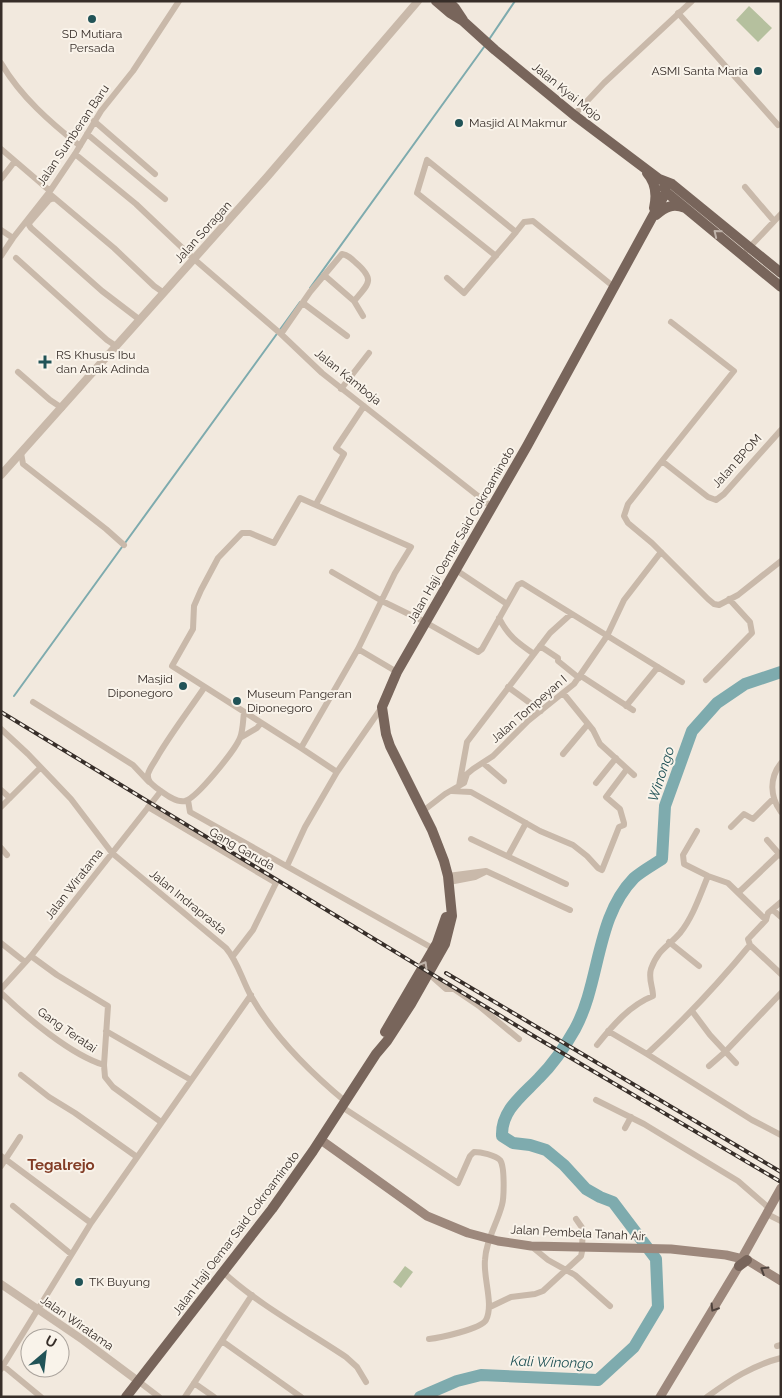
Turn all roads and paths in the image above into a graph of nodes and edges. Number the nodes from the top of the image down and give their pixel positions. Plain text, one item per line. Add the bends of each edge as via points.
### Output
1 (180, 1) edge
2 (418, 1) edge
3 (436, 1) edge
4 (448, 1) edge
5 (692, 1) edge
6 (678, 13) junction
7 (463, 20) junction
8 (1, 63) edge
9 (574, 114) junction
10 (94, 121) junction
11 (778, 125) dead end
12 (87, 134) junction
13 (80, 146) junction
14 (1, 149) edge
15 (75, 154) junction
16 (16, 161) junction
17 (642, 166) junction
18 (156, 174) dead end
19 (1, 179) edge
20 (662, 184) junction
21 (746, 187) dead end
22 (49, 192) junction
23 (54, 198) junction
24 (165, 199) dead end
25 (689, 210) junction
26 (781, 214) edge
27 (651, 219) junction
28 (774, 222) junction
29 (1, 230) edge
30 (516, 232) junction
31 (13, 238) junction
32 (746, 251) junction
33 (1, 256) edge
34 (496, 256) junction
35 (16, 258) dead end
36 (194, 259) junction
37 (781, 273) edge
38 (324, 275) junction
39 (447, 278) dead end
40 (614, 287) junction
41 (781, 287) edge
42 (164, 293) junction
43 (354, 301) junction
44 (303, 303) junction
45 (363, 316) dead end
46 (140, 320) junction
47 (671, 322) dead end
48 (280, 333) junction
49 (347, 336) dead end
50 (116, 346) junction
51 (369, 353) dead end
52 (18, 372) dead end
53 (341, 389) junction
54 (364, 406) junction
55 (62, 408) junction
56 (781, 430) edge
57 (21, 453) junction
58 (662, 461) junction
59 (1, 476) edge
60 (316, 504) junction
61 (492, 507) junction
62 (124, 545) dead end
63 (661, 552) junction
64 (781, 561) edge
65 (456, 570) junction
66 (332, 572) dead end
67 (730, 599) junction
68 (382, 601) junction
69 (507, 604) junction
70 (571, 614) junction
71 (499, 618) junction
72 (425, 622) junction
73 (606, 636) junction
74 (540, 646) junction
75 (358, 649) junction
76 (534, 654) junction
77 (658, 668) junction
78 (397, 672) junction
79 (580, 677) junction
80 (706, 680) dead end
81 (682, 682) dead end
82 (508, 687) junction
83 (204, 688) junction
84 (563, 693) junction
85 (33, 702) dead end
86 (626, 706) junction
87 (382, 707) junction
88 (633, 710) dead end
89 (541, 711) junction
90 (244, 712) junction
91 (260, 722) junction
92 (588, 724) junction
93 (2, 729) edge
94 (240, 738) junction
95 (301, 748) junction
96 (563, 754) dead end
97 (616, 758) junction
98 (483, 763) junction
99 (781, 763) edge
100 (40, 768) junction
101 (627, 769) junction
102 (337, 772) junction
103 (634, 775) dead end
104 (504, 780) dead end
105 (150, 783) junction
106 (596, 783) dead end
107 (459, 786) junction
108 (1, 790) edge
109 (161, 791) junction
110 (451, 791) junction
111 (10, 798) junction
112 (774, 798) junction
113 (188, 800) junction
114 (1, 807) edge
115 (148, 807) junction
116 (423, 811) junction
117 (781, 812) edge
118 (526, 823) junction
119 (731, 827) dead end
120 (697, 831) dead end
121 (470, 839) dead end
122 (767, 840) dead end
123 (1, 848) edge
124 (112, 853) junction
125 (8, 855) dead end
126 (780, 855) edge
127 (508, 856) junction
128 (286, 866) junction
129 (708, 876) junction
130 (448, 879) junction
131 (566, 884) dead end
132 (738, 894) junction
133 (781, 902) edge
134 (450, 904) junction
135 (570, 910) dead end
136 (773, 910) junction
137 (781, 917) edge
138 (766, 920) junction
139 (670, 942) junction
140 (1, 943) edge
141 (750, 946) junction
142 (434, 949) junction
143 (31, 956) junction
144 (233, 956) junction
145 (25, 962) junction
146 (699, 966) dead end
147 (429, 974) junction
148 (781, 974) edge
149 (1, 989) edge
150 (1, 993) edge
151 (781, 993) edge
152 (251, 995) junction
153 (692, 1012) junction
154 (608, 1031) junction
155 (106, 1032) junction
156 (519, 1039) dead end
157 (597, 1045) dead end
158 (725, 1052) junction
159 (376, 1054) junction
160 (647, 1054) junction
161 (736, 1063) dead end
162 (104, 1065) junction
163 (709, 1066) dead end
164 (21, 1075) dead end
165 (191, 1080) junction
166 (596, 1100) dead end
167 (344, 1105) junction
168 (631, 1117) junction
169 (161, 1122) junction
170 (625, 1128) dead end
171 (781, 1134) edge
172 (20, 1137) dead end
173 (321, 1140) junction
174 (136, 1156) junction
175 (4, 1158) edge
176 (1, 1166) edge
177 (781, 1188) edge
178 (781, 1200) edge
179 (12, 1206) dead end
180 (770, 1212) junction
181 (576, 1219) dead end
182 (781, 1221) edge
183 (91, 1223) junction
184 (488, 1239) junction
185 (531, 1246) junction
186 (582, 1247) junction
187 (71, 1254) junction
188 (743, 1261) junction
189 (564, 1270) junction
190 (222, 1272) junction
191 (781, 1281) edge
192 (1, 1284) edge
193 (252, 1295) junction
194 (610, 1306) dead end
195 (490, 1307) junction
196 (38, 1309) junction
197 (429, 1339) dead end
198 (222, 1342) junction
199 (781, 1358) edge
200 (2, 1366) edge
201 (138, 1381) junction
202 (366, 1382) dead end
203 (194, 1383) junction
204 (41, 1397) edge
205 (126, 1397) edge
206 (159, 1397) edge
207 (185, 1397) edge
208 (214, 1397) edge
209 (301, 1397) edge
210 (660, 1397) edge
211 (707, 1397) edge

1 - 10 street, Jalan Sumberan Baru
2 - 36 street, Jalan Soragan
3 - 7 main road
4 - 7 main road
5 - 6 street
6 - 9 street
6 - 11 street
7 - 9 main road, Jalan Kyai Mojo
8 - 13 street via 11,80 44,116
9 - 17 main road, Jalan Kyai Mojo
10 - 12 street, Jalan Sumberan Baru
10 - 18 street
12 - 13 street, Jalan Sumberan Baru
12 - 24 street
13 - 15 street, Jalan Sumberan Baru
14 - 16 street
15 - 22 street, Jalan Sumberan Baru
15 - 36 street, Jalan Kamboja via 136,204
16 - 19 street
16 - 22 street
17 - 20 main road, Jalan Kyai Mojo
17 - 27 main road via 654,185 656,199
20 - 25 main road, Jalan Kyai Mojo
20 - 27 main road, Jalan Haji Oemar Said Cokroaminoto via 659,205
20 - 32 main road, Jalan Kyai Mojo via 678,189
21 - 28 street
22 - 23 street
22 - 31 street, Jalan Sumberan Baru
23 - 42 street
23 - 46 street via 30,222 31,228 102,292
25 - 27 main road via 673,205
32 -> 25 main road, Jalan Kyai Mojo
26 - 28 street
27 - 40 main road, Jalan Haji Oemar Said Cokroaminoto
28 - 32 street
29 - 31 street
30 - 34 street
30 - 34 street via 427,160 417,193
30 - 40 street via 526,221 537,223
31 - 33 street, Jalan Sumberan Baru
32 - 37 main road, Jalan Kyai Mojo
32 - 41 main road, Jalan Kyai Mojo
34 - 39 street via 464,293
35 - 50 street
36 - 42 street, Jalan Soragan
36 - 48 street, Jalan Kamboja
38 - 43 street
38 - 43 street via 343,254 360,266 368,274 368,280
38 - 44 street
40 - 61 main road, Jalan Haji Oemar Said Cokroaminoto
42 - 46 street, Jalan Soragan
43 - 45 street
44 - 48 street
44 - 49 street
46 - 50 street, Jalan Soragan
47 - 58 street via 734,371
48 - 53 street, Jalan Kamboja
50 - 55 street, Jalan Soragan
51 - 53 street
52 - 55 street
53 - 54 street, Jalan Kamboja
54 - 60 street via 336,448 344,454
54 - 61 street, Jalan Kamboja
55 - 57 street, Jalan Soragan
56 - 58 street, Jalan BPOM via 716,500
57 - 59 street, Jalan Soragan
57 - 62 street via 23,464
58 - 63 street via 628,504 624,516
60 - 68 street via 411,547
60 - 83 street via 300,498 274,543 242,533 218,558 197,598 191,632 172,666
61 - 65 main road, Jalan Haji Oemar Said Cokroaminoto
63 - 67 street via 714,604
63 - 73 street, Jalan Tompeyan I via 624,600
64 - 67 street
65 - 69 street
65 - 72 main road, Jalan Haji Oemar Said Cokroaminoto
66 - 68 street
67 - 80 street via 750,622 752,633
68 - 72 street
68 - 75 street
69 - 70 street via 520,583
69 - 71 street
70 - 73 street
70 - 74 street
71 - 72 street via 479,651
71 - 76 street via 505,631
72 - 78 main road, Jalan Haji Oemar Said Cokroaminoto
73 - 77 street
73 - 79 street, Jalan Tompeyan I
74 - 76 street
74 - 79 street
75 - 78 street
75 - 95 street
76 - 82 street
77 - 81 street
77 - 86 street
78 - 87 main road, Jalan Haji Oemar Said Cokroaminoto
79 - 84 street, Jalan Tompeyan I
79 - 86 street
82 - 89 street
82 - 107 street via 467,742
83 - 90 street
83 - 105 street via 150,770
84 - 89 street, Jalan Tompeyan I
84 - 92 street
85 - 105 street via 133,765
86 - 88 street
87 - 102 street
87 - 116 main road, Jalan Haji Oemar Said Cokroaminoto via 390,746
89 - 98 street, Jalan Tompeyan I
90 - 91 street
90 - 94 street
91 - 94 street via 257,728
91 - 95 street
92 - 96 street
92 - 97 street via 600,744
93 - 100 street, Jalan Indraprasta
94 - 113 street via 211,778
95 - 102 street
97 - 101 street
97 - 106 street
98 - 104 street
98 - 107 street, Jalan Tompeyan I via 467,774
99 - 112 street via 773,777
100 - 111 street
100 - 124 street, Jalan Indraprasta via 75,804
101 - 103 street
101 - 118 street via 606,797 620,809 624,825 619,827 603,870 573,845
102 - 128 street via 304,827
105 - 109 street
107 - 110 street, Jalan Tompeyan I
108 - 111 street
109 - 113 street via 178,801
109 - 115 street, Jalan Wiratama
110 - 116 street, Jalan Tompeyan I
110 - 118 street via 471,792
111 - 114 street
112 - 117 street
112 - 119 street via 753,819 744,814
113 - 128 street via 190,812
115 - 124 street, Jalan Wiratama
115 - 144 street, Gang Garuda via 276,882 253,930
116 - 130 main road, Jalan Haji Oemar Said Cokroaminoto via 438,843
118 - 127 street
120 - 129 street via 683,861
121 - 127 street
122 - 126 street
123 - 125 street
124 - 143 street, Jalan Wiratama
124 - 144 street, Jalan Indraprasta via 209,932
126 - 132 street
127 - 131 street
128 - 142 street
129 - 132 street via 728,883
129 - 139 street via 686,923
130 - 134 main road, Jalan Haji Oemar Said Cokroaminoto
130 - 135 street via 475,878 486,871
132 - 138 street
133 - 136 street
134 - 142 main road, Jalan Haji Oemar Said Cokroaminoto
134 - 147 main road, Jalan Haji Oemar Said Cokroaminoto via 452,916 448,937
136 - 137 street
136 - 138 street
138 - 141 street via 748,939
139 - 146 street
139 - 154 street via 659,952 651,968 653,996 642,1000
140 - 145 street
141 - 148 street
141 - 153 street
159 -> 142 main road, Jalan Haji Oemar Said Cokroaminoto via 383,1036
143 - 145 street, Jalan Wiratama
143 - 155 street via 108,1006
144 - 152 street, Jalan Indraprasta
145 - 149 street, Jalan Wiratama
147 - 156 street via 446,989 454,988 479,1006
147 - 159 main road, Jalan Haji Oemar Said Cokroaminoto via 391,1036
150 - 162 street, Gang Teratai via 64,1044 90,1061
151 - 158 street
152 - 165 street
152 - 167 street, Jalan Indraprasta via 288,1045
153 - 158 street
153 - 160 street
154 - 157 street
154 - 160 street
155 - 162 street
155 - 165 street
158 - 161 street
158 - 163 street
159 - 167 main road, Jalan Haji Oemar Said Cokroaminoto
160 - 171 street via 752,1120
162 - 169 street, Gang Teratai via 109,1083
164 - 174 street
165 - 169 street
166 - 168 street
167 - 173 main road, Jalan Haji Oemar Said Cokroaminoto
167 - 184 street, Jalan Indraprasta via 458,1183 472,1154 480,1152 499,1160 504,1187 502,1205
168 - 170 street
168 - 180 street via 738,1181
169 - 174 street
172 - 175 street
173 - 184 main road, Jalan Pembela Tanah Air via 427,1216
173 - 190 main road, Jalan Haji Oemar Said Cokroaminoto via 272,1210
174 - 183 street
175 - 176 street
175 - 183 street
177 - 180 main road
178 - 180 main road
179 - 187 street
180 - 182 street
180 - 188 main road
181 - 186 street via 583,1229
183 - 187 street
184 - 185 main road, Jalan Pembela Tanah Air
184 - 195 street via 484,1260
185 - 186 main road, Jalan Pembela Tanah Air
185 - 189 street
186 - 188 main road, Jalan Pembela Tanah Air via 671,1249 714,1253
186 - 189 street via 581,1256
187 - 196 street
191 -> 188 main road
188 -> 210 main road
189 - 194 street via 575,1275
189 - 195 street via 543,1291 511,1297
190 - 193 street
190 - 201 main road, Jalan Haji Oemar Said Cokroaminoto
192 - 196 street, Jalan Wiratama
193 - 198 street
193 - 202 street via 346,1357 358,1367
195 - 197 street via 482,1324
196 - 200 street
196 - 201 street, Jalan Wiratama
198 - 203 street
198 - 209 street
199 - 211 street via 749,1369
200 - 204 street
201 - 205 main road, Jalan Haji Oemar Said Cokroaminoto
201 - 206 street
203 - 207 street
203 - 208 street

